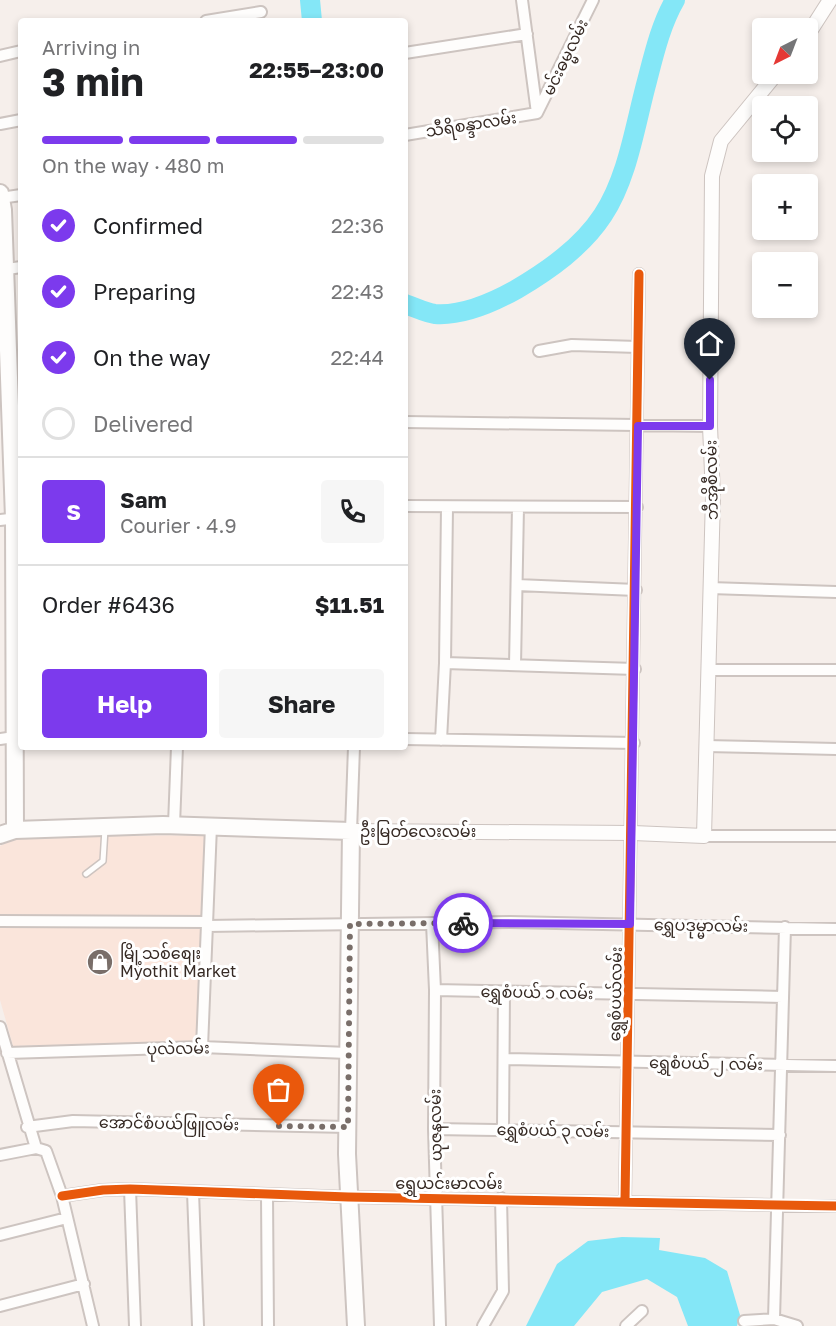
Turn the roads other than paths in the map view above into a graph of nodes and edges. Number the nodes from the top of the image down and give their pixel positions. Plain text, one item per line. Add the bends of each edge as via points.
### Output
1 (522, 0) edge
2 (593, 0) edge
3 (830, 0) edge
4 (261, 12) dead end
5 (224, 18) edge
6 (818, 19) edge
7 (526, 34) junction
8 (18, 52) edge
9 (408, 53) edge
10 (0, 56) edge
11 (768, 84) edge
12 (537, 113) junction
13 (18, 121) edge
14 (0, 124) edge
15 (408, 134) edge
16 (0, 193) edge
17 (18, 195) edge
18 (0, 198) edge
19 (8, 269) edge
20 (639, 274) dead end
21 (9, 344) edge
22 (638, 347) junction
23 (539, 351) dead end
24 (408, 422) edge
25 (638, 426) junction
26 (710, 426) junction
27 (5, 434) edge
28 (408, 506) edge
29 (518, 507) junction
30 (637, 507) junction
31 (447, 508) junction
32 (12, 518) edge
33 (517, 585) junction
34 (710, 588) junction
35 (636, 590) junction
36 (836, 592) edge
37 (445, 663) junction
38 (515, 665) junction
39 (635, 669) junction
40 (708, 670) junction
41 (836, 670) edge
42 (12, 737) edge
43 (408, 739) edge
44 (441, 740) junction
45 (634, 743) junction
46 (706, 746) junction
47 (836, 749) edge
48 (177, 750) edge
49 (354, 750) edge
50 (174, 825) junction
51 (211, 826) junction
52 (105, 827) junction
53 (351, 831) junction
54 (8, 832) edge
55 (633, 833) junction
56 (705, 836) junction
57 (836, 836) edge
58 (86, 874) dead end
59 (0, 921) edge
60 (432, 923) junction
61 (207, 924) junction
62 (350, 924) junction
63 (630, 924) junction
64 (785, 927) junction
65 (836, 929) edge
66 (435, 990) junction
67 (504, 991) junction
68 (630, 993) junction
69 (783, 997) junction
70 (0, 1027) edge
71 (202, 1047) junction
72 (7, 1053) junction
73 (348, 1053) junction
74 (504, 1059) junction
75 (628, 1061) junction
76 (781, 1065) junction
77 (836, 1066) edge
78 (27, 1127) junction
79 (348, 1127) junction
80 (434, 1129) junction
81 (503, 1130) junction
82 (626, 1131) junction
83 (780, 1135) junction
84 (36, 1148) junction
85 (0, 1155) edge
86 (130, 1189) junction
87 (193, 1192) junction
88 (267, 1195) junction
89 (62, 1196) junction
90 (348, 1197) junction
91 (501, 1198) junction
92 (437, 1199) junction
93 (626, 1201) junction
94 (779, 1204) junction
95 (836, 1206) edge
96 (67, 1218) junction
97 (0, 1235) edge
98 (84, 1284) junction
99 (0, 1306) edge
100 (642, 1311) dead end
101 (774, 1319) junction
102 (744, 1321) dead end
103 (93, 1326) edge
104 (135, 1326) edge
105 (198, 1326) edge
106 (268, 1326) edge
107 (356, 1326) edge
108 (440, 1326) edge
109 (483, 1326) edge
110 (626, 1326) edge
111 (797, 1326) edge

1 - 7 street
2 - 12 street, မင်းဓမ္မလမ်း
3 - 6 street
4 - 5 street
7 - 9 street
7 - 12 street
8 - 10 street
11 - 26 street, ဘီအိုစီလမ်း via 721,141 712,176
12 - 15 street, သီရိစန္ဒာလမ်း
13 - 14 street
16 - 18 main road
17 - 18 street
18 - 19 main road
19 - 21 main road
20 - 22 street, ရွှေစံပယ်လမ်း
21 - 27 main road
22 - 23 street via 572,345
22 - 25 street, ရွှေစံပယ်လမ်း
24 - 25 street
25 - 26 street
25 - 30 street, ရွှေစံပယ်လမ်း
26 - 34 street, ဘီအိုစီလမ်း
27 - 32 main road
28 - 31 street
29 - 30 street
29 - 31 street
29 - 33 street
30 - 35 street, ရွှေစံပယ်လမ်း
31 - 37 street
32 - 42 main road
33 - 35 street
33 - 38 street
34 - 36 street
34 - 40 street, ဘီအိုစီလမ်း
35 - 39 street, ရွှေစံပယ်လမ်း
37 - 38 street
37 - 44 street
38 - 39 street
39 - 45 street, ရွှေစံပယ်လမ်း
40 - 41 street
40 - 46 street, ဘီအိုစီလမ်း
42 - 54 main road
43 - 44 street
44 - 45 street
45 - 55 street, ရွှေစံပယ်လမ်း
46 - 47 street
46 - 56 street, ဘီအိုစီလမ်း
48 - 50 street
49 - 53 street
50 - 51 main road, ဦးမြတ်လေးလမ်း
50 - 52 main road, ဦးမြတ်လေးလမ်း
51 - 53 main road, ဦးမြတ်လေးလမ်း
51 - 61 street
52 - 54 main road, ဦးမြတ်လေးလမ်း
52 - 58 lane via 103,861
53 - 55 street, ဦးမြတ်လေးလမ်း
53 - 62 main road
55 - 56 street, ဦးမြတ်လေးလမ်း
55 - 63 street, ရွှေစံပယ်လမ်း
56 - 57 street, ဦးမြတ်လေးလမ်း
59 - 61 street, ရွှေပဒုမ္မာလမ်း
60 - 62 street, ရွှေပဒုမ္မာလမ်း
60 - 63 street, ရွှေပဒုမ္မာလမ်း
60 - 66 street, ယုဇနလမ်း
61 - 62 street, ရွှေပဒုမ္မာလမ်း
61 - 71 street
62 - 73 main road
63 - 64 street, ရွှေပဒုမ္မာလမ်း
63 - 68 street, ရွှေစံပယ်လမ်း
64 - 65 street, ရွှေပဒုမ္မာလမ်း
64 - 69 street
66 - 67 street, ရွှေစံပယ် ၁ လမ်း
66 - 80 street, ယုဇနလမ်း
67 - 68 street, ရွှေစံပယ် ၁ လမ်း
67 - 74 street
68 - 69 street, ရွှေစံပယ် ၁ လမ်း
68 - 75 street, ရွှေစံပယ်လမ်း
69 - 76 street
70 - 72 street
71 - 72 street, ပုလဲလမ်း
71 - 73 street, ပုလဲလမ်း
72 - 78 street
73 - 79 main road
74 - 75 street, ရွှေစံပယ် ၂ လမ်း
74 - 81 street
75 - 76 street, ရွှေစံပယ် ၂ လမ်း
75 - 82 street, ရွှေစံပယ်လမ်း
76 - 77 street, ရွှေစံပယ် ၂ လမ်း
76 - 83 street
78 - 79 street, အောင်စံပယ်ဖြူလမ်း via 73,1121
78 - 84 street
79 - 90 main road
80 - 81 street, ရွှေစံပယ် ၃ လမ်း
80 - 92 street, ယုဇနလမ်း
81 - 82 street, ရွှေစံပယ် ၃ လမ်း
82 - 83 street, ရွှေစံပယ် ၃ လမ်း
82 - 93 street, ရွှေစံပယ်လမ်း
83 - 94 street
84 - 85 street
84 - 89 street via 46,1152
86 - 87 street, ရွှေယင်းမာလမ်း
86 - 89 street, ရွှေယင်းမာလမ်း
86 - 104 street
87 - 88 street, ရွှေယင်းမာလမ်း
87 - 105 street
88 - 90 street, ရွှေယင်းမာလမ်း
88 - 106 street
89 - 96 street
90 - 92 street, ရွှေယင်းမာလမ်း
90 - 107 main road
91 - 92 street, ရွှေယင်းမာလမ်း
91 - 93 street, ရွှေယင်းမာလမ်း
91 - 109 street via 503,1291
92 - 108 street, ယုဇနလမ်း
93 - 94 street, ရွှေယင်းမာလမ်း
94 - 95 street, ရွှေယင်းမာလမ်း
94 - 101 street
96 - 97 street
96 - 98 street
98 - 99 street
98 - 103 street
100 - 110 street
101 - 102 street
101 - 111 street

